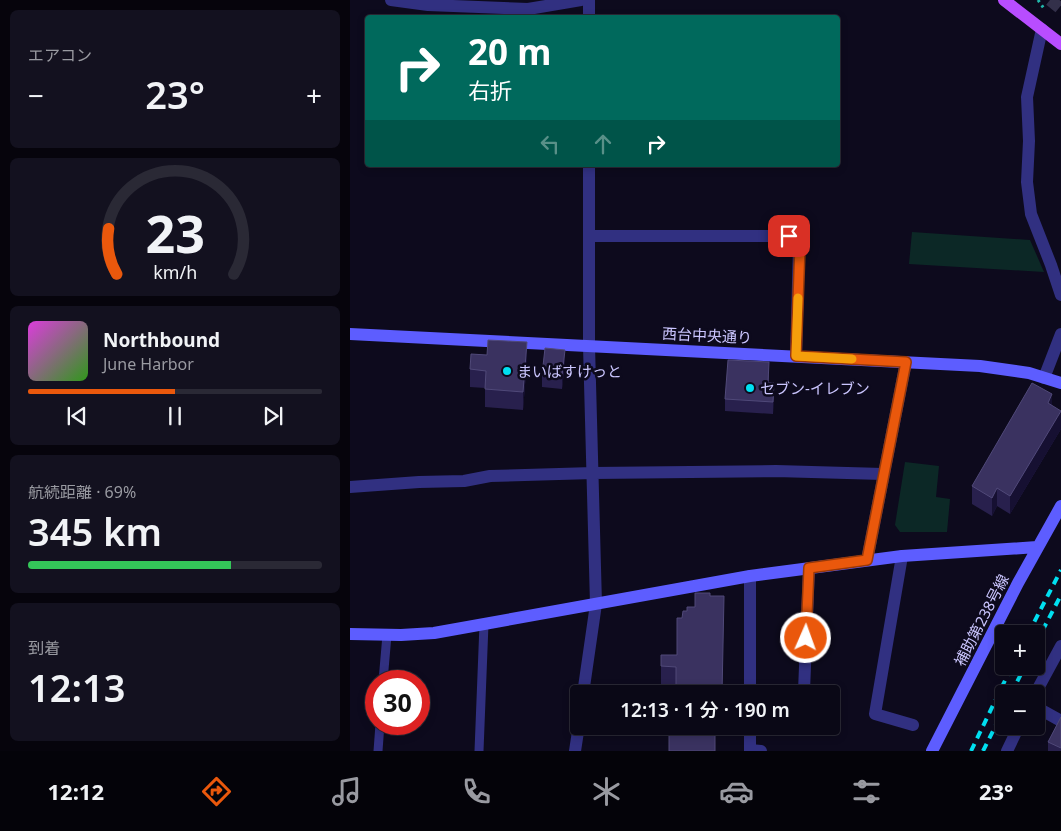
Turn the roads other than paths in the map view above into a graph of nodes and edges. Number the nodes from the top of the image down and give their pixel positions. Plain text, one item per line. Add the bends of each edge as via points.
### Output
1 (391, 0) edge
2 (581, 0) edge
3 (589, 0) edge
4 (1004, 0) edge
5 (547, 3) edge
6 (589, 15) edge
7 (1042, 29) junction
8 (1061, 44) edge
9 (589, 167) edge
10 (590, 236) junction
11 (1061, 295) edge
12 (350, 334) edge
13 (1061, 334) edge
14 (588, 346) junction
15 (796, 356) junction
16 (906, 362) junction
17 (1044, 378) junction
18 (1061, 383) edge
19 (593, 474) junction
20 (883, 474) junction
21 (350, 487) edge
22 (1061, 506) edge
23 (1037, 547) junction
24 (902, 556) junction
25 (867, 560) junction
26 (809, 568) junction
27 (750, 576) junction
28 (596, 604) junction
29 (484, 624) junction
30 (350, 634) edge
31 (387, 635) junction
32 (1061, 646) edge
33 (384, 670) edge
34 (584, 685) edge
35 (750, 685) edge
36 (804, 685) edge
37 (1040, 685) edge
38 (1045, 712) edge
39 (1061, 721) edge
40 (913, 725) dead end
41 (379, 735) edge
42 (577, 735) edge
43 (750, 735) edge
44 (1015, 735) edge
45 (378, 751) edge
46 (479, 751) edge
47 (575, 751) edge
48 (761, 751) edge
49 (932, 751) edge
50 (1007, 751) edge

1 - 5 street via 428,5 528,9
2 - 5 street
3 - 6 street
4 - 7 main road
7 - 8 main road
7 - 11 street via 1027,97 1027,182 1031,214
9 - 10 street
10 - 14 street
10 - 15 street via 789,236 800,246
12 - 14 street, 西台中央通り
13 - 17 street
14 - 15 street, 西台中央通り
14 - 19 street
15 - 16 street, 西台中央通り
16 - 17 street, 西台中央通り via 996,368
16 - 20 street
17 - 18 street, 西台中央通り
19 - 20 street via 776,471
19 - 21 street via 490,476 464,481
19 - 28 street
20 - 25 street
22 - 23 street, 補助第238号線
23 - 24 street
23 - 49 street, 補助第238号線
24 - 25 street
24 - 40 street via 875,714
25 - 26 street
26 - 27 street
26 - 36 street
27 - 28 street
27 - 35 street
28 - 29 street
28 - 34 street
29 - 31 street via 434,633
29 - 46 lane
30 - 31 street
31 - 33 lane
32 - 37 street
38 - 39 street
41 - 45 lane
42 - 47 street
43 - 48 street via 750,750
44 - 50 street

